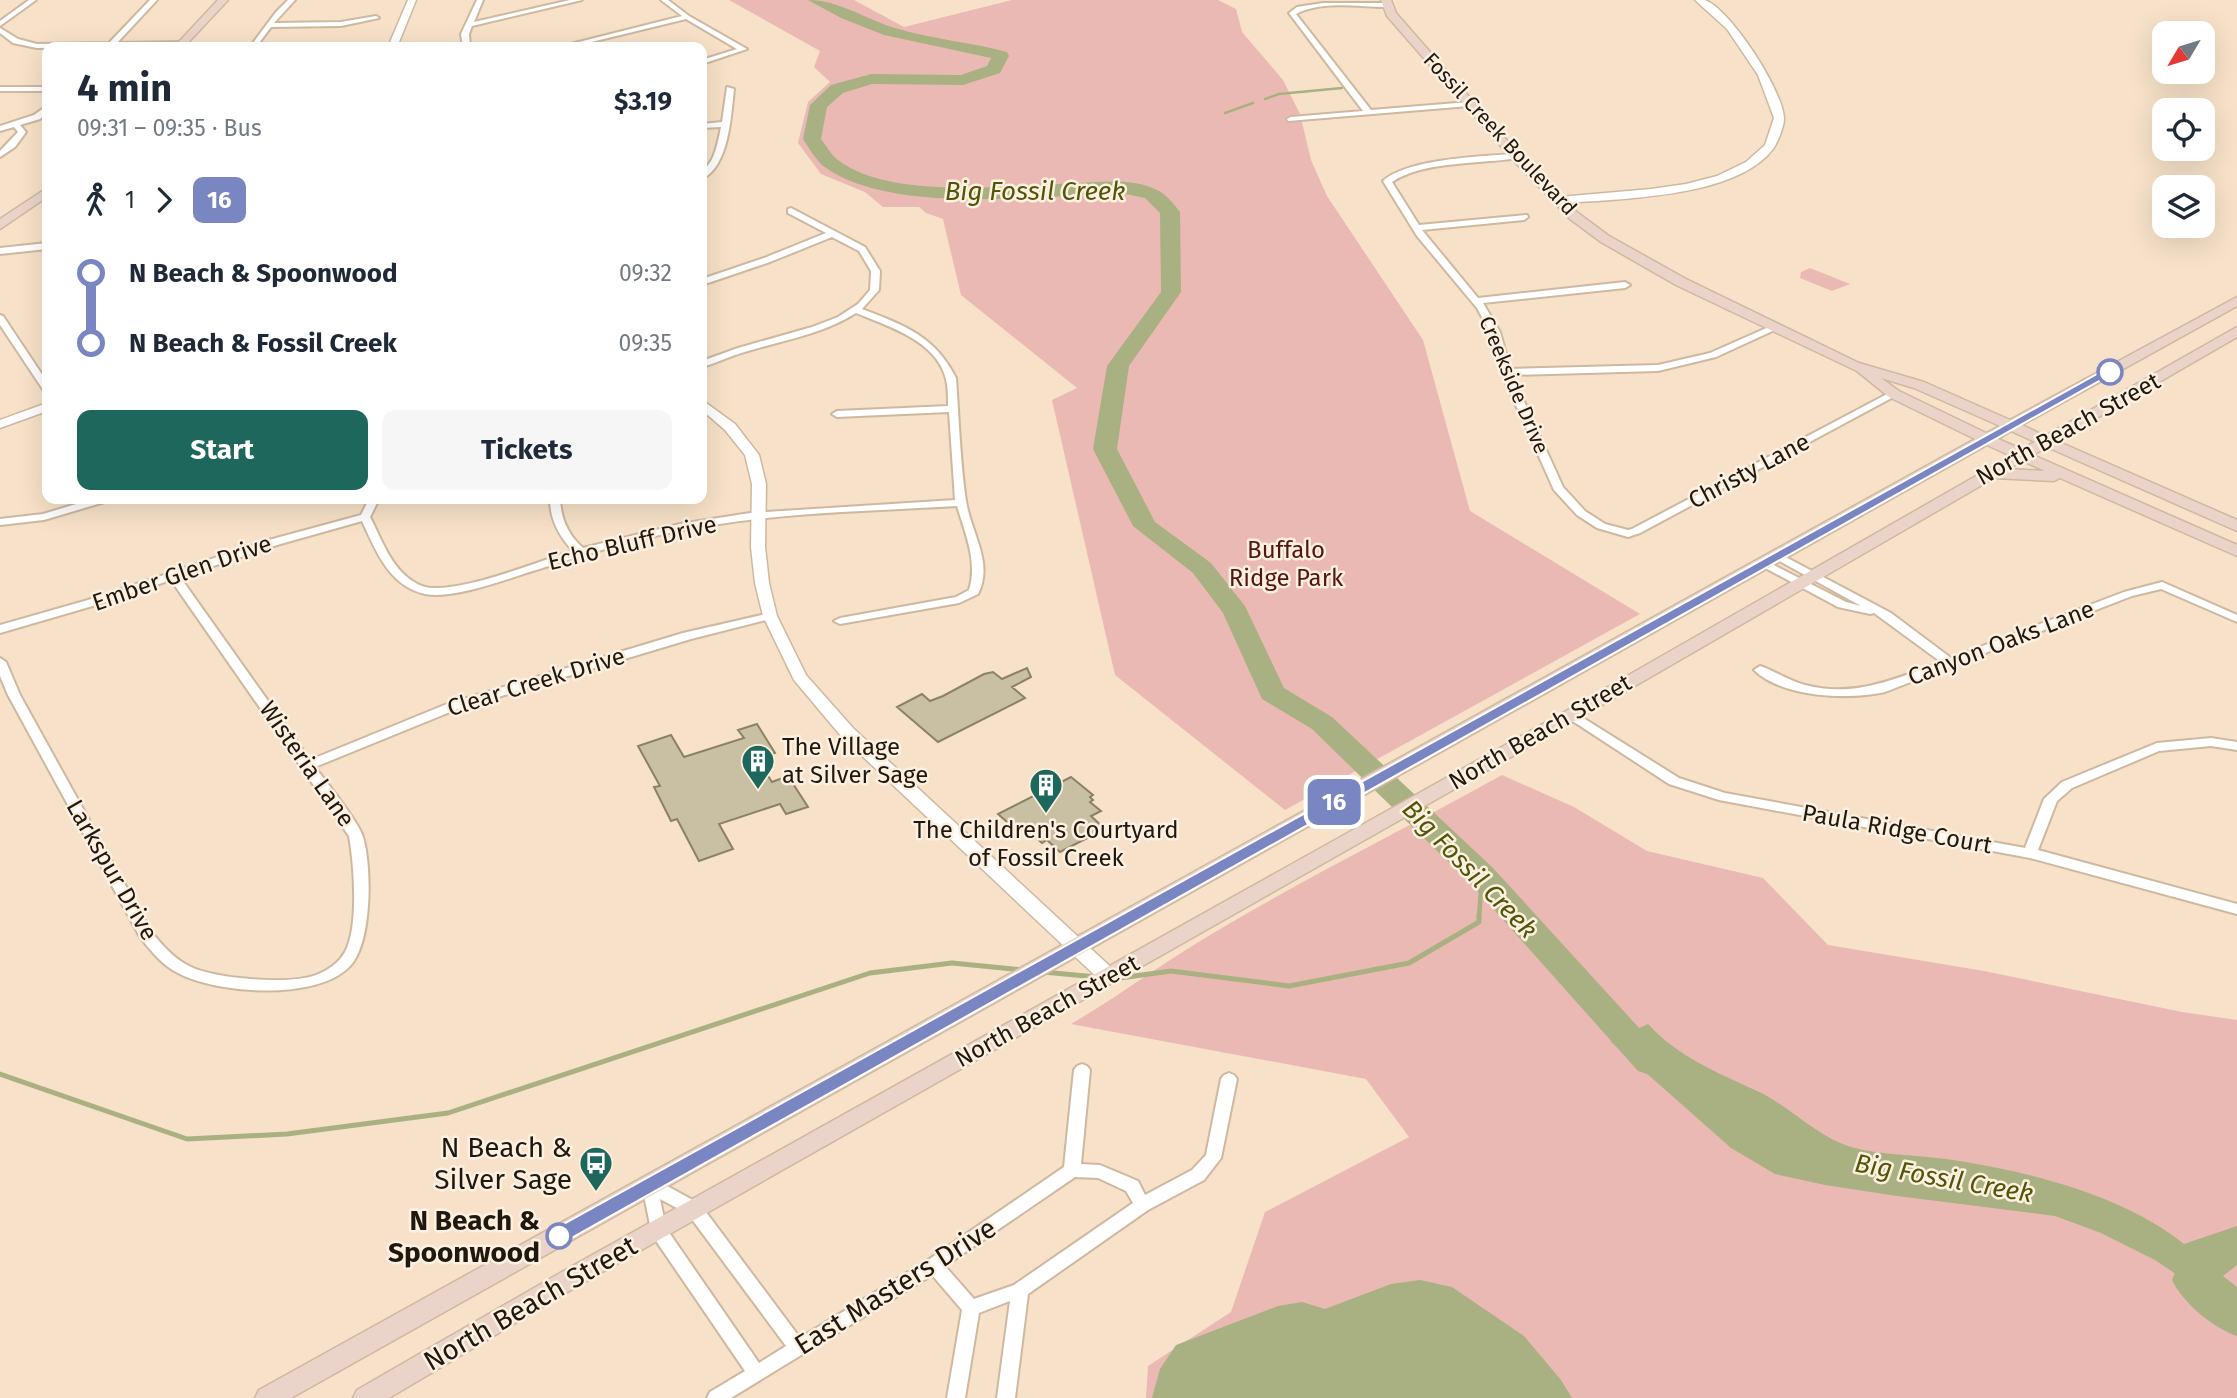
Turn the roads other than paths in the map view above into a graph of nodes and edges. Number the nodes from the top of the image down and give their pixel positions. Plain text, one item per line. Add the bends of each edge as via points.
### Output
1 (33, 0) edge
2 (154, 0) edge
3 (223, 0) edge
4 (292, 0) edge
5 (412, 0) edge
6 (480, 0) edge
7 (579, 0) edge
8 (664, 0) edge
9 (1699, 0) edge
10 (1386, 3) edge
11 (687, 17) junction
12 (376, 18) dead end
13 (0, 24) edge
14 (270, 25) junction
15 (469, 25) junction
16 (0, 30) edge
17 (113, 42) edge
18 (185, 42) edge
19 (257, 42) edge
20 (394, 42) edge
21 (466, 42) edge
22 (584, 42) edge
23 (42, 44) edge
24 (743, 49) joint
25 (707, 60) edge
26 (0, 89) edge
27 (42, 89) edge
28 (730, 89) dead end
29 (1469, 104) junction
30 (42, 112) edge
31 (1369, 113) junction
32 (1291, 119) dead end
33 (725, 124) junction
34 (16, 125) junction
35 (707, 125) edge
36 (0, 129) edge
37 (0, 155) edge
38 (1515, 156) junction
39 (707, 172) edge
40 (42, 196) edge
41 (1559, 200) junction
42 (791, 211) dead end
43 (1524, 217) dead end
44 (0, 225) edge
45 (1416, 228) junction
46 (834, 233) junction
47 (42, 247) edge
48 (0, 251) edge
49 (707, 280) edge
50 (1625, 285) dead end
51 (1477, 301) junction
52 (2237, 301) edge
53 (2223, 309) junction
54 (858, 311) junction
55 (0, 318) edge
56 (1774, 328) junction
57 (2235, 332) edge
58 (707, 362) edge
59 (1854, 366) junction
60 (1506, 372) junction
61 (42, 381) edge
62 (1894, 394) junction
63 (707, 408) edge
64 (42, 409) edge
65 (953, 409) junction
66 (837, 414) dead end
67 (0, 424) edge
68 (2077, 424) junction
69 (2011, 427) junction
70 (1987, 440) junction
71 (2044, 442) junction
72 (2020, 455) junction
73 (2101, 467) junction
74 (1988, 473) junction
75 (2079, 481) junction
76 (87, 504) edge
77 (372, 504) edge
78 (555, 504) edge
79 (963, 509) junction
80 (760, 516) junction
81 (365, 517) junction
82 (0, 522) edge
83 (1601, 526) joint
84 (2237, 526) edge
85 (2237, 551) edge
86 (581, 552) junction
87 (1769, 559) junction
88 (172, 574) junction
89 (1806, 579) junction
90 (1887, 615) joint
91 (770, 616) junction
92 (2237, 619) edge
93 (840, 621) dead end
94 (0, 629) edge
95 (0, 662) edge
96 (1950, 663) junction
97 (1760, 670) dead end
98 (1572, 715) junction
99 (2237, 746) edge
100 (309, 765) junction
101 (2030, 853) junction
102 (2237, 909) edge
103 (1076, 946) junction
104 (334, 973) joint
105 (1108, 976) junction
106 (1082, 1070) dead end
107 (1229, 1079) dead end
108 (1072, 1170) junction
109 (650, 1185) junction
110 (1142, 1205) junction
111 (694, 1209) junction
112 (658, 1230) junction
113 (934, 1265) junction
114 (1020, 1290) junction
115 (971, 1308) junction
116 (797, 1348) junction
117 (757, 1373) junction
118 (268, 1398) edge
119 (366, 1398) edge
120 (716, 1398) edge
121 (956, 1398) edge
122 (1006, 1398) edge

1 - 13 street
2 - 17 street
3 - 18 main road
4 - 14 street
5 - 20 street
6 - 15 street
7 - 15 street
8 - 11 street
9 - 41 street via 1743,45 1766,82 1780,119 1769,149 1729,176 1702,183
10 - 29 main road, Fossil Creek Boulevard
10 - 31 street via 1314,5 1292,13
11 - 22 street
11 - 24 street
12 - 14 street via 341,24
14 - 19 street
15 - 21 street
16 - 23 street via 12,39
24 - 25 street
26 - 27 street
28 - 33 street
29 - 31 street
29 - 38 main road, Fossil Creek Boulevard
30 - 34 street
31 - 32 street
33 - 35 street
33 - 39 street via 714,165
34 - 36 street
34 - 37 street via 22,131 19,138
38 - 41 main road, Fossil Creek Boulevard
38 - 45 street, Creekside Drive via 1401,171 1387,181
40 - 44 main road
41 - 56 main road, Fossil Creek Boulevard via 1574,216 1636,258
42 - 46 street
43 - 45 street
45 - 51 street, Creekside Drive
46 - 49 street
46 - 54 street via 862,250 874,266 875,285
47 - 48 street
50 - 51 street
51 - 60 street, Creekside Drive via 1494,332
52 - 53 main road, North Beach Street
53 - 57 main road via 2235,316
53 - 69 main road, North Beach Street
54 - 58 street via 817,329
54 - 65 street via 897,326 936,351 951,378
55 - 61 street
56 - 59 main road, Fossil Creek Boulevard
56 - 60 street via 1713,355 1658,368
57 - 68 main road, North Beach Street
59 - 62 main road, Fossil Creek Boulevard
59 - 69 main road, Fossil Creek Boulevard via 1919,385
60 - 83 street, Creekside Drive via 1558,488 1581,513
62 - 70 main road, Fossil Creek Boulevard
62 - 83 street, Christy Lane via 1636,531 1628,534
63 - 80 street via 730,427 752,456
64 - 67 street
65 - 66 street
65 - 79 street
68 - 71 main road, North Beach Street
68 - 73 main road via 2076,443
69 - 70 main road, North Beach Street
69 - 71 main road, Fossil Creek Boulevard
70 - 72 main road, Fossil Creek Boulevard
70 - 87 main road, North Beach Street
71 - 72 main road, North Beach Street
71 - 73 main road, Fossil Creek Boulevard
72 - 74 main road, North Beach Street
72 - 75 main road, Fossil Creek Boulevard
73 - 84 main road, Fossil Creek Boulevard
74 - 75 main road
74 - 89 main road, North Beach Street
75 - 85 main road, Fossil Creek Boulevard
76 - 82 street via 44,517
77 - 81 street
78 - 86 street via 564,534
79 - 80 street, Echo Bluff Drive
79 - 93 street via 977,553 974,592 943,605
80 - 86 street, Echo Bluff Drive via 681,527
80 - 91 street via 758,547
81 - 86 street, Echo Bluff Drive via 391,566 404,580 426,591 480,583
81 - 88 street, Ember Glen Drive
87 - 89 street
87 - 103 main road, North Beach Street
88 - 94 street, Ember Glen Drive via 104,600
88 - 100 street, Wisteria Lane
89 - 90 street via 1842,605
89 - 98 main road, North Beach Street
90 - 96 street
91 - 100 street, Clear Creek Drive via 687,636 451,707
91 - 103 street via 799,677 848,732
92 - 96 street, Canyon Oaks Lane via 2162,585
95 - 104 street, Larkspur Drive via 145,933 169,961 189,972 240,983 298,985
96 - 97 street, Canyon Oaks Lane via 1881,689 1839,695 1790,687
98 - 101 street, Paula Ridge Court via 1674,781 1724,797
98 - 105 main road, North Beach Street
99 - 101 street via 2211,742 2157,747 2067,785 2051,799
100 - 104 street, Wisteria Lane via 352,828 361,856 356,939 350,957
101 - 102 street, Paula Ridge Court
103 - 105 street
103 - 109 main road, North Beach Street
105 - 111 main road, North Beach Street
106 - 108 street
107 - 110 street via 1213,1158 1198,1175
108 - 110 street via 1100,1172 1132,1186
108 - 113 street, East Masters Drive
109 - 111 street
109 - 112 street, North Beach Street
109 - 118 main road, North Beach Street
110 - 114 street
111 - 112 main road, North Beach Street
111 - 116 street
112 - 117 street, North Beach Street
112 - 119 main road, North Beach Street
113 - 115 street
113 - 116 street, East Masters Drive
114 - 115 street
114 - 122 street
115 - 121 street
116 - 117 street, East Masters Drive
117 - 120 street, East Masters Drive

